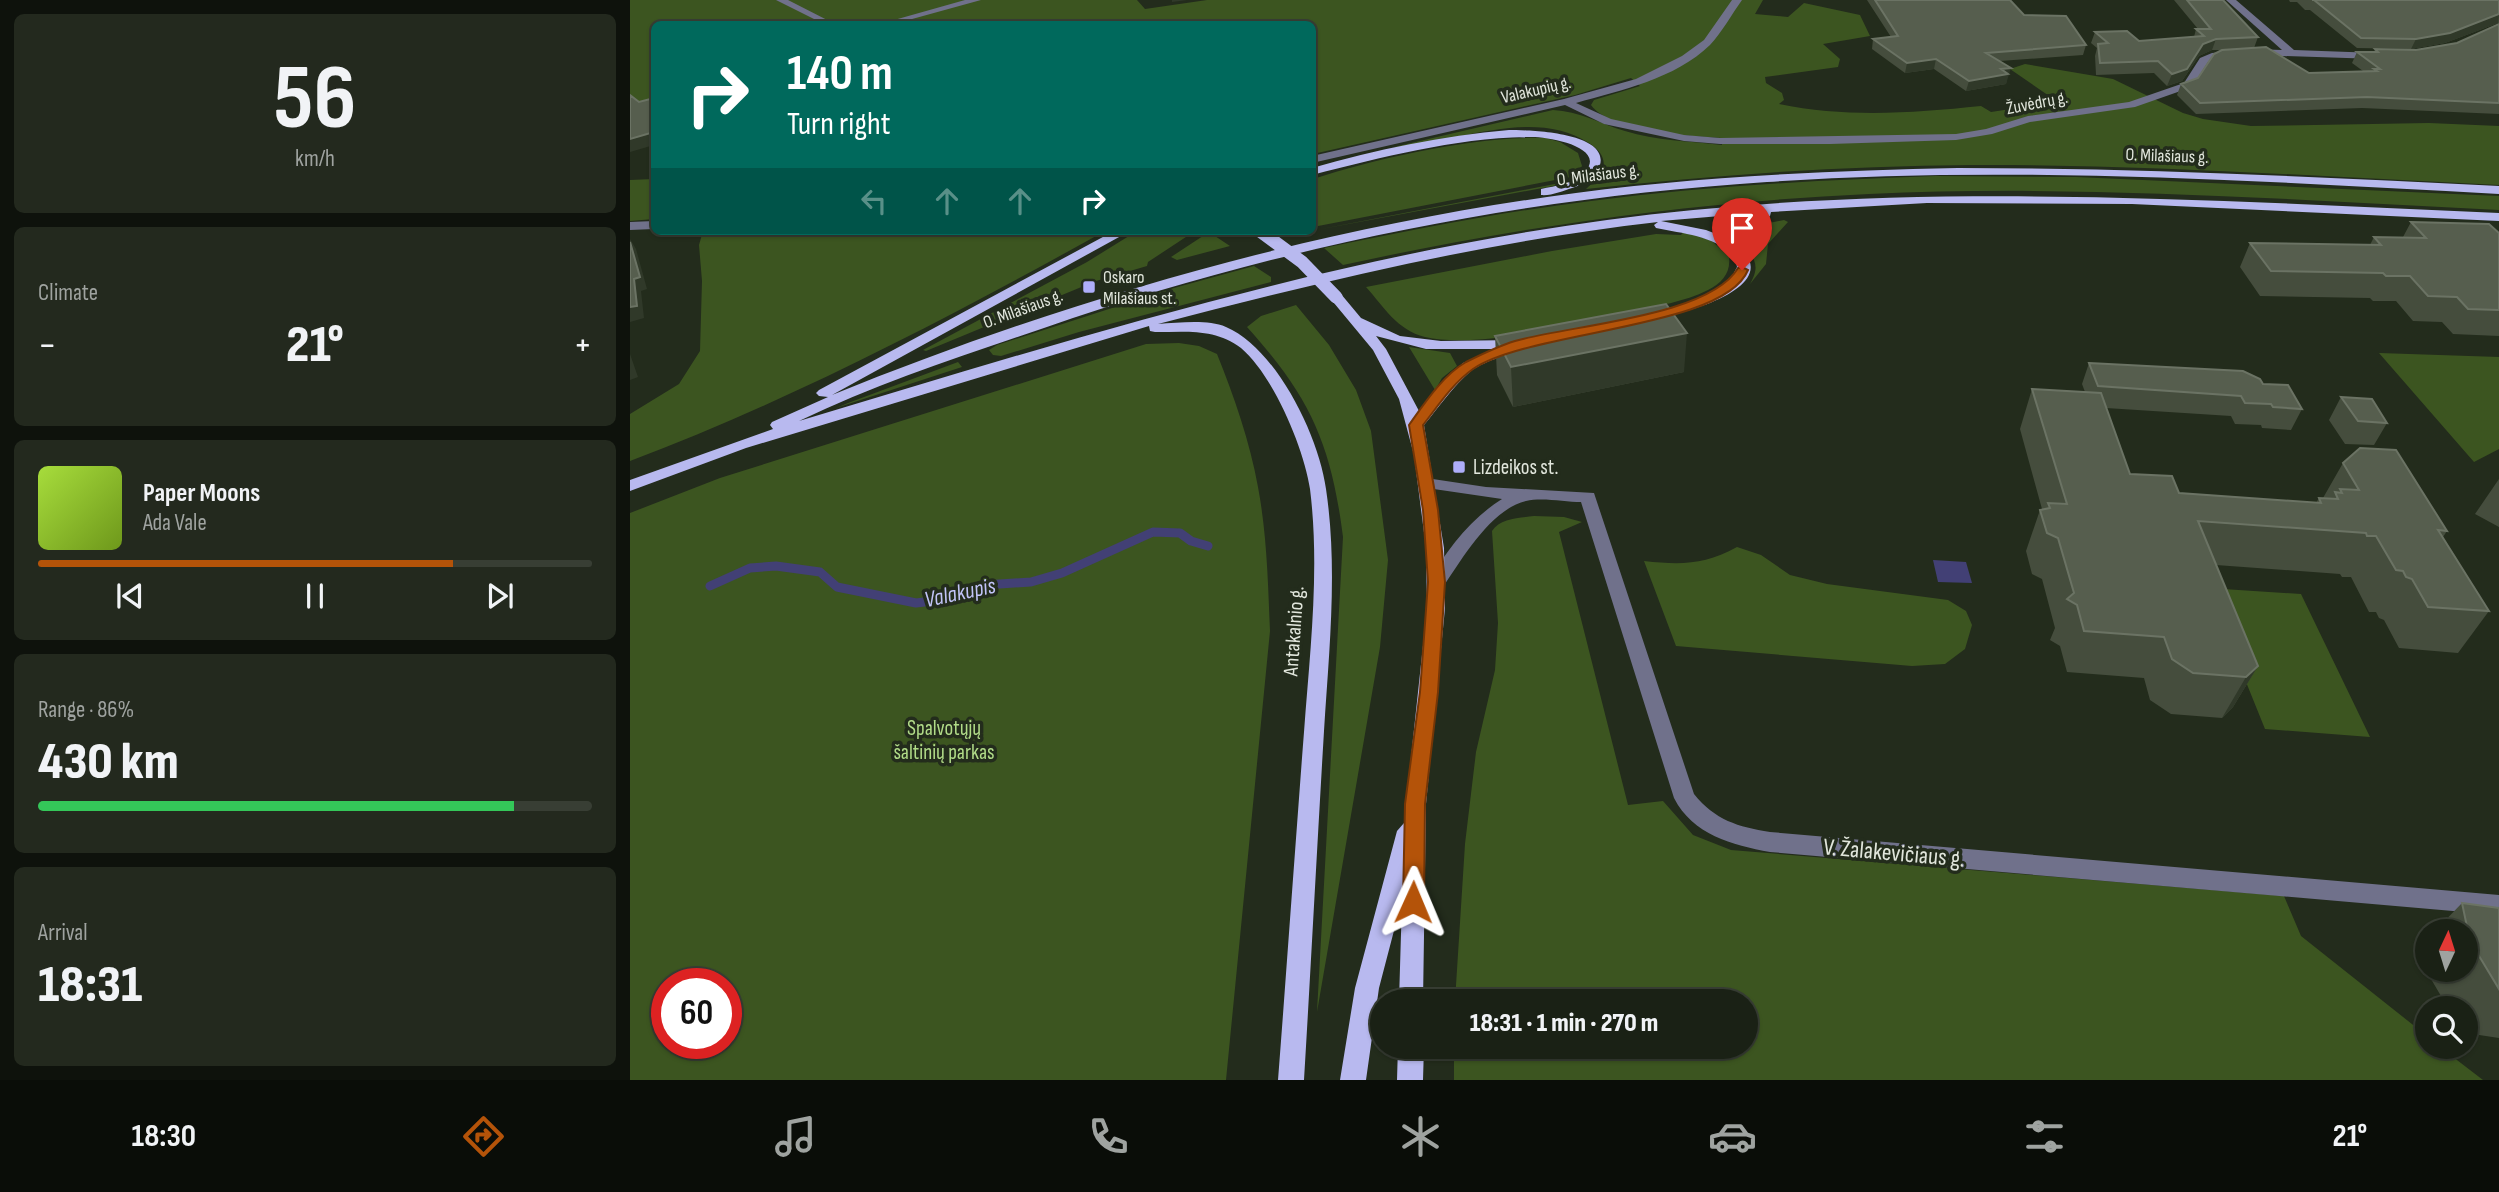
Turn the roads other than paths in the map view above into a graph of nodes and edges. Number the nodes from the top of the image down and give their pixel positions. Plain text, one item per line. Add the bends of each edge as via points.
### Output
1 (781, 0) edge
2 (976, 0) edge
3 (1737, 0) edge
4 (2231, 0) edge
5 (824, 21) edge
6 (896, 21) edge
7 (2290, 52) junction
8 (2382, 56) edge
9 (1566, 102) junction
10 (1390, 142) junction
11 (1316, 159) edge
12 (1328, 166) junction
13 (1316, 170) edge
14 (2499, 190) edge
15 (1505, 206) junction
16 (1783, 207) junction
17 (2499, 216) edge
18 (1604, 224) junction
19 (651, 225) edge
20 (630, 226) edge
21 (1117, 235) edge
22 (1265, 235) edge
23 (1735, 248) junction
24 (1635, 320) edge
25 (1358, 321) junction
26 (1109, 331) junction
27 (1416, 425) junction
28 (740, 444) junction
29 (1426, 483) junction
30 (630, 486) edge
31 (1522, 496) junction
32 (1437, 582) junction
33 (1415, 804) junction
34 (2499, 905) edge
35 (1411, 989) edge
36 (1410, 1059) edge
37 (1291, 1080) edge
38 (1353, 1080) edge
39 (1410, 1080) edge

1 - 5 street
2 - 6 street
3 - 9 street, Valakupių g. via 1707,42 1686,58 1640,81
4 - 7 street
7 - 8 street, Žuvėdrų g.
7 - 9 street, Žuvėdrų g. via 2210,57 2197,67 2188,85 2132,105 2028,119 1956,136 1830,141 1684,138 1608,122
9 - 10 street, Valakupių g.
10 - 11 street, Valakupių g.
10 - 12 street
12 - 13 main road
12 - 15 main road via 1506,134 1556,135 1593,154 1592,171 1578,181
14 - 15 main road, O. Milašiaus g. via 2118,173 1941,171 1696,183
15 - 28 main road, O. Milašiaus g. via 1332,240 1157,285 1038,323 825,403
16 - 17 main road, O. Milašiaus g. via 2041,198
16 - 18 main road, O. Milašiaus g.
16 - 23 main road via 1738,227
18 - 23 main road via 1680,227
18 - 26 main road, O. Milašiaus g. via 1400,261
19 - 20 street
21 - 28 main road via 785,414
22 - 25 main road, bridge via 1302,262
23 - 24 main road via 1742,270 1726,290
25 - 27 main road via 1395,376
25 - 27 main road via 1393,338 1421,344 1526,343 1468,366
26 - 28 main road, O. Milašiaus g.
26 - 37 main road, Antakalnio g. via 1196,327 1234,337 1270,375 1309,449 1322,522 1324,578
27 - 29 main road
28 - 30 main road, O. Milašiaus g.
29 - 31 street, V. Žalakevičiaus g.
29 - 32 main road
31 - 32 street, V. Žalakevičiaus g. via 1487,515
31 - 34 street, V. Žalakevičiaus g. via 1588,497 1685,798 1714,828 1770,842
32 - 33 main road
33 - 35 main road
33 - 38 main road via 1367,988
36 - 39 main road

